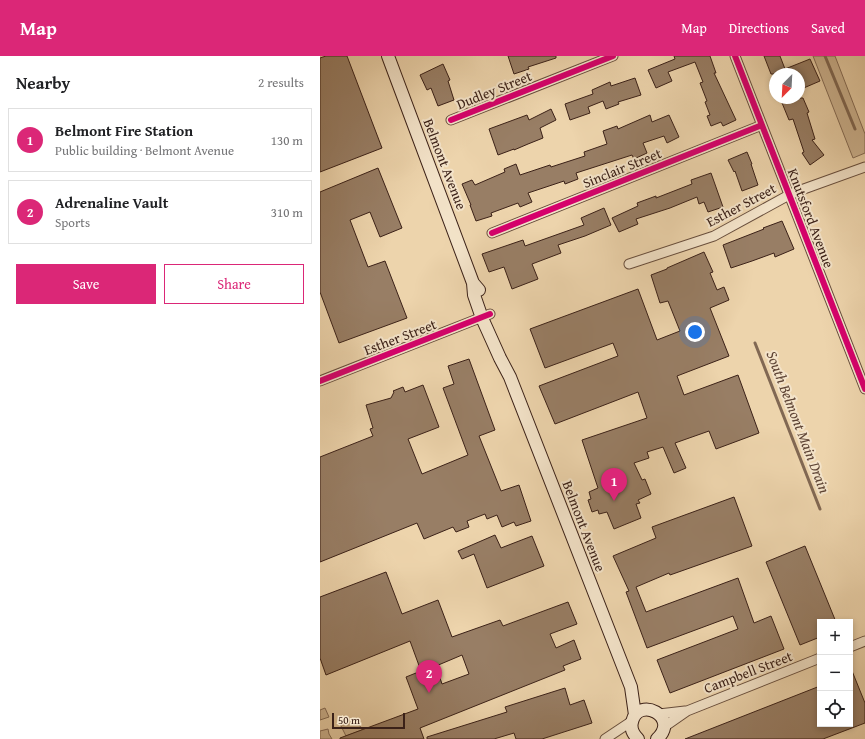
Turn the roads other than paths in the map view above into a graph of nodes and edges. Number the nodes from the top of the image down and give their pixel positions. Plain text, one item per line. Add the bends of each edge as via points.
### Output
1 (388, 56) edge
2 (613, 56) edge
3 (735, 56) edge
4 (451, 120) dead end
5 (762, 125) junction
6 (865, 167) edge
7 (789, 195) junction
8 (492, 233) dead end
9 (629, 264) dead end
10 (486, 316) junction
11 (320, 381) edge
12 (865, 389) edge
13 (865, 641) edge
14 (853, 646) edge
15 (817, 659) edge
16 (631, 687) junction
17 (687, 711) junction
18 (654, 712) junction
19 (634, 718) junction
20 (664, 726) junction
21 (605, 739) edge
22 (638, 739) edge
23 (657, 739) edge

1 - 10 main road, Belmont Avenue via 473,283 474,295
2 - 4 street, Dudley Street
3 - 5 street, Knutsford Avenue
5 - 7 street, Knutsford Avenue
5 - 8 street, Sinclair Street
6 - 7 street, Esther Street
7 - 9 street, Esther Street via 714,236
7 - 12 street, Knutsford Avenue
10 - 11 street, Esther Street
10 - 16 main road, Belmont Avenue via 500,358 510,377
13 - 14 street
15 - 17 street, Campbell Street
16 - 18 main road, Belmont Avenue
16 - 19 main road, Belmont Avenue
17 - 18 street, Campbell Street
17 - 20 street, Campbell Street
18 - 19 main road via 639,712
18 - 20 main road, Belmont Avenue via 662,718
19 - 21 street
19 - 22 main road, Belmont Avenue via 631,726 634,736
20 - 23 main road

